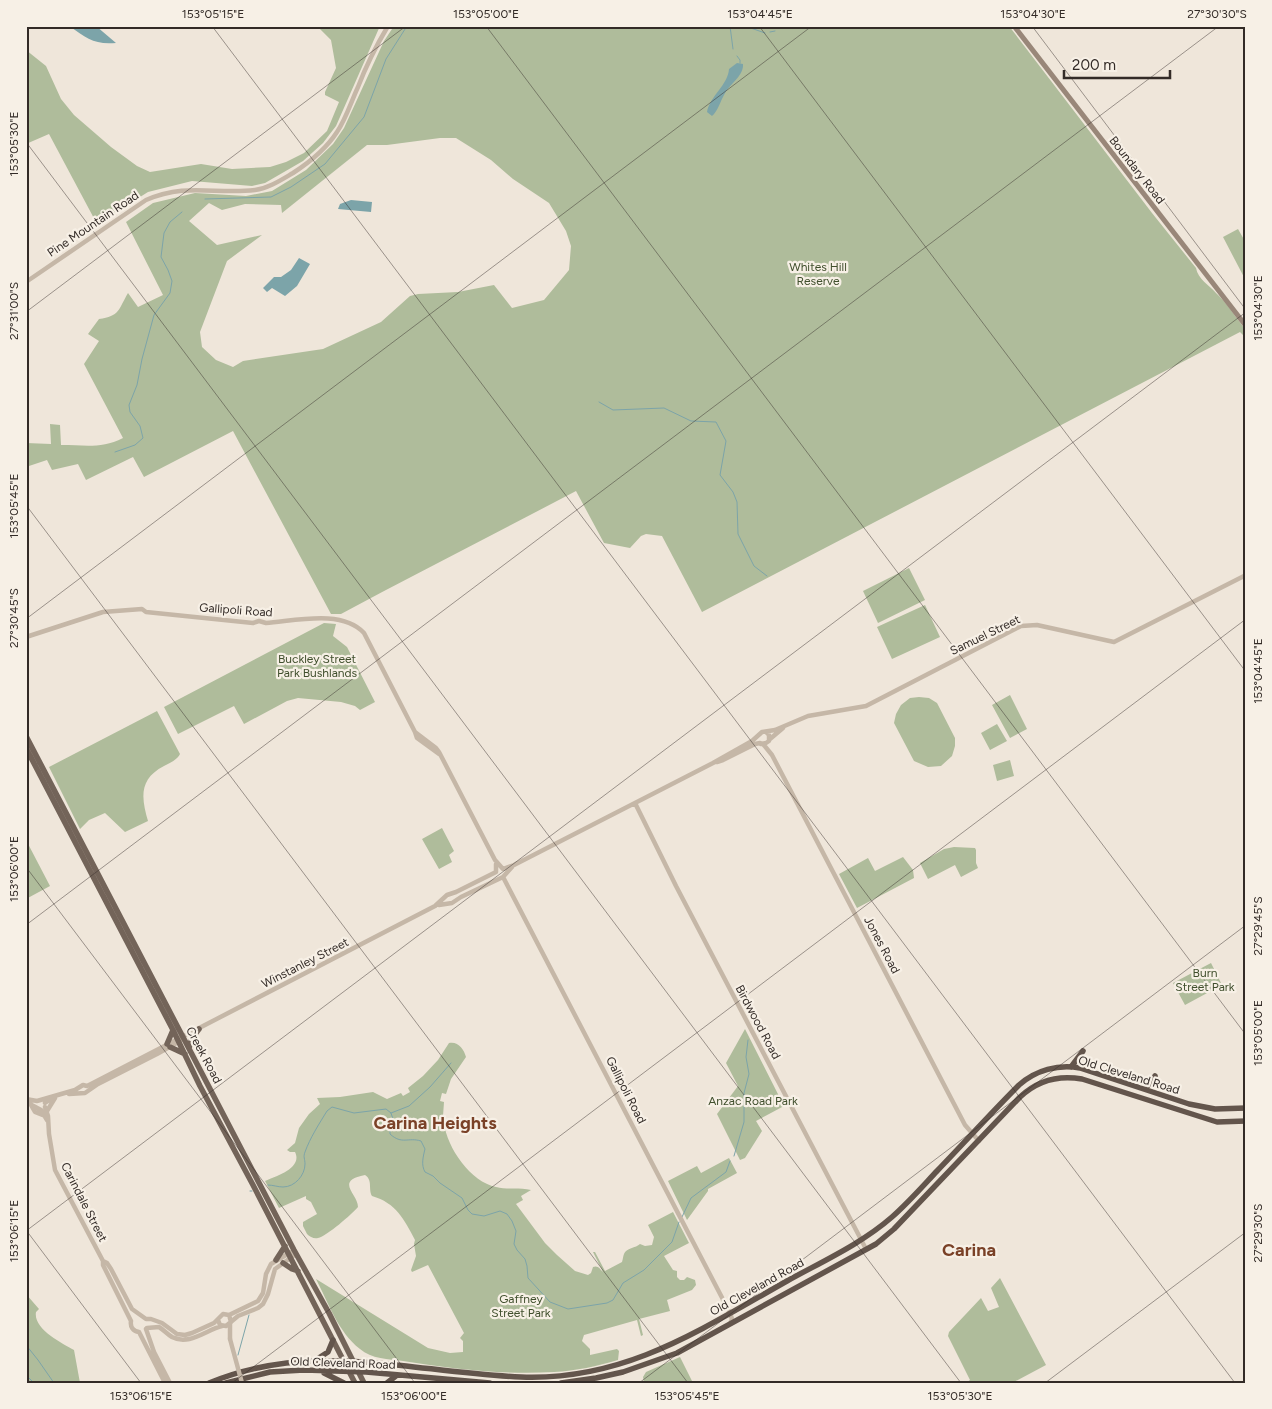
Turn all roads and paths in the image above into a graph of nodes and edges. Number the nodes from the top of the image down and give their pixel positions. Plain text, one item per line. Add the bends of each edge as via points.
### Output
1 (388, 26) edge
2 (1014, 26) edge
3 (26, 282) edge
4 (1246, 326) edge
5 (1246, 575) edge
6 (26, 637) edge
7 (788, 724) junction
8 (766, 732) junction
9 (26, 736) edge
10 (757, 737) junction
11 (769, 740) junction
12 (761, 744) junction
13 (26, 748) edge
14 (772, 756) junction
15 (713, 763) junction
16 (635, 803) junction
17 (514, 865) junction
18 (499, 870) junction
19 (503, 876) junction
20 (450, 894) junction
21 (445, 898) junction
22 (454, 901) junction
23 (449, 904) junction
24 (435, 906) junction
25 (199, 1028) junction
26 (173, 1030) junction
27 (180, 1039) junction
28 (169, 1046) junction
29 (189, 1048) junction
30 (1083, 1051) dead end
31 (185, 1054) junction
32 (1071, 1067) junction
33 (1155, 1076) dead end
34 (1145, 1089) junction
35 (80, 1090) junction
36 (56, 1096) junction
37 (39, 1107) edge
38 (1246, 1108) edge
39 (1246, 1121) edge
40 (972, 1134) junction
41 (979, 1140) junction
42 (256, 1184) junction
43 (261, 1192) junction
44 (861, 1240) junction
45 (286, 1246) junction
46 (866, 1249) junction
47 (293, 1253) junction
48 (276, 1260) junction
49 (103, 1261) junction
50 (283, 1263) junction
51 (298, 1271) junction
52 (730, 1313) junction
53 (238, 1314) junction
54 (140, 1315) junction
55 (229, 1315) junction
56 (742, 1318) junction
57 (146, 1319) junction
58 (218, 1320) junction
59 (131, 1321) junction
60 (730, 1324) junction
61 (227, 1325) junction
62 (146, 1328) junction
63 (139, 1332) junction
64 (333, 1340) junction
65 (314, 1361) junction
66 (344, 1361) junction
67 (352, 1361) junction
68 (321, 1371) junction
69 (349, 1371) junction
70 (358, 1372) junction
71 (396, 1375) junction
72 (165, 1383) edge
73 (170, 1383) edge
74 (209, 1383) edge
75 (226, 1383) edge
76 (242, 1383) edge
77 (344, 1383) edge
78 (355, 1383) edge
79 (364, 1383) edge
80 (387, 1383) edge
81 (490, 1383) edge
82 (561, 1383) edge

1 - 3 street, Pine Mountain Road via 338,132 320,153 298,170 256,190 195,189 155,196
2 - 4 main road, Boundary Road
5 - 7 street, Samuel Street via 1114,642 1025,625 866,706 808,716
6 - 18 street, Gallipoli Road via 103,612 142,610 266,623 328,618 353,624 364,634 415,732 436,748
7 - 8 street, Samuel Street
7 - 11 street, Samuel Street
8 - 10 street, Samuel Street
8 - 11 street, Jones Road
9 - 27 main road, Creek Road
10 - 12 street, Jones Road
10 - 15 street, Winstanley Street
11 - 12 street, Samuel Street
11 - 14 street, Jones Road
12 - 14 street, Jones Road
12 - 15 street, Winstanley Street
13 - 26 main road, Creek Road
14 - 40 street, Jones Road
15 - 16 street, Winstanley Street
16 - 17 street, Winstanley Street
16 - 44 street, Birdwood Road
17 - 18 street, Winstanley Street
17 - 19 street, Winstanley Street
18 - 19 street
18 - 19 street via 497,876
18 - 20 street, Winstanley Street
19 - 22 street, Winstanley Street
19 - 52 street, Gallipoli Road
20 - 21 street, Winstanley Street
20 - 22 street
21 - 23 street
21 - 24 street, Winstanley Street
22 - 23 street, Winstanley Street
23 - 24 street, Winstanley Street
24 - 25 street, Winstanley Street
25 - 27 street, Winstanley Street
25 - 29 main road
26 - 27 main road, Creek Road
26 - 28 main road
27 - 28 street, Winstanley Street
27 - 29 main road, Creek Road
27 - 31 main road, Creek Road
28 - 31 main road
28 - 35 street, Winstanley Street via 87,1088 83,1084
29 - 42 main road, Creek Road
30 - 32 highway
31 - 42 main road, Creek Road via 206,1098
32 - 34 highway, Old Cleveland Road
32 - 40 highway, Old Cleveland Road via 1046,1070 1026,1080
33 - 34 highway
34 - 38 highway, Old Cleveland Road via 1214,1110
35 - 36 street
35 - 37 street
36 - 37 street
36 - 37 street
37 - 49 street, Carindale Street via 55,1170
39 - 41 highway, Old Cleveland Road via 1217,1122 1082,1079 1063,1077 1027,1091
40 - 41 street, Jones Road
40 - 44 highway, Old Cleveland Road via 899,1211
41 - 46 highway, Old Cleveland Road via 894,1230
42 - 43 main road, Creek Road
43 - 45 main road, Creek Road
43 - 47 main road, Creek Road
44 - 46 street, Birdwood Road
44 - 52 highway, Old Cleveland Road
45 - 47 main road, Creek Road
45 - 48 main road
46 - 56 highway, Old Cleveland Road
47 - 48 street
47 - 50 street
47 - 51 main road, Creek Road
47 - 67 main road, Creek Road via 329,1313
48 - 53 street via 267,1270 263,1293 258,1301
49 - 54 street, Carindale Street via 111,1269 131,1308
49 - 59 street, Carindale Street
50 - 51 main road
50 - 53 street via 273,1272 263,1304
51 - 64 main road, Creek Road
52 - 56 street
52 - 60 street
52 - 67 highway, Old Cleveland Road via 644,1357 569,1376 509,1377
53 - 55 street
53 - 61 street
54 - 57 street
54 - 59 street
55 - 58 street via 221,1314
55 - 61 street
56 - 60 highway, Old Cleveland Road
57 - 58 street via 185,1335
57 - 62 street
58 - 61 street
59 - 63 street via 132,1329
60 - 82 highway, Old Cleveland Road via 683,1350 637,1368
61 - 62 street via 185,1340 159,1327
61 - 76 street, bridge
62 - 63 street
62 - 73 street
63 - 72 street
64 - 65 highway via 328,1352
64 - 66 main road, Creek Road
65 - 66 highway, Old Cleveland Road
65 - 74 highway, Old Cleveland Road via 262,1366
66 - 67 highway, Old Cleveland Road
66 - 69 main road, Creek Road
67 - 70 main road, Creek Road
68 - 69 highway, Old Cleveland Road
68 - 75 highway, Old Cleveland Road via 283,1371
68 - 77 highway
69 - 70 highway, Old Cleveland Road
69 - 78 main road, Creek Road
70 - 71 highway, Old Cleveland Road
70 - 79 main road, Creek Road
71 - 80 highway
71 - 81 highway, Old Cleveland Road

